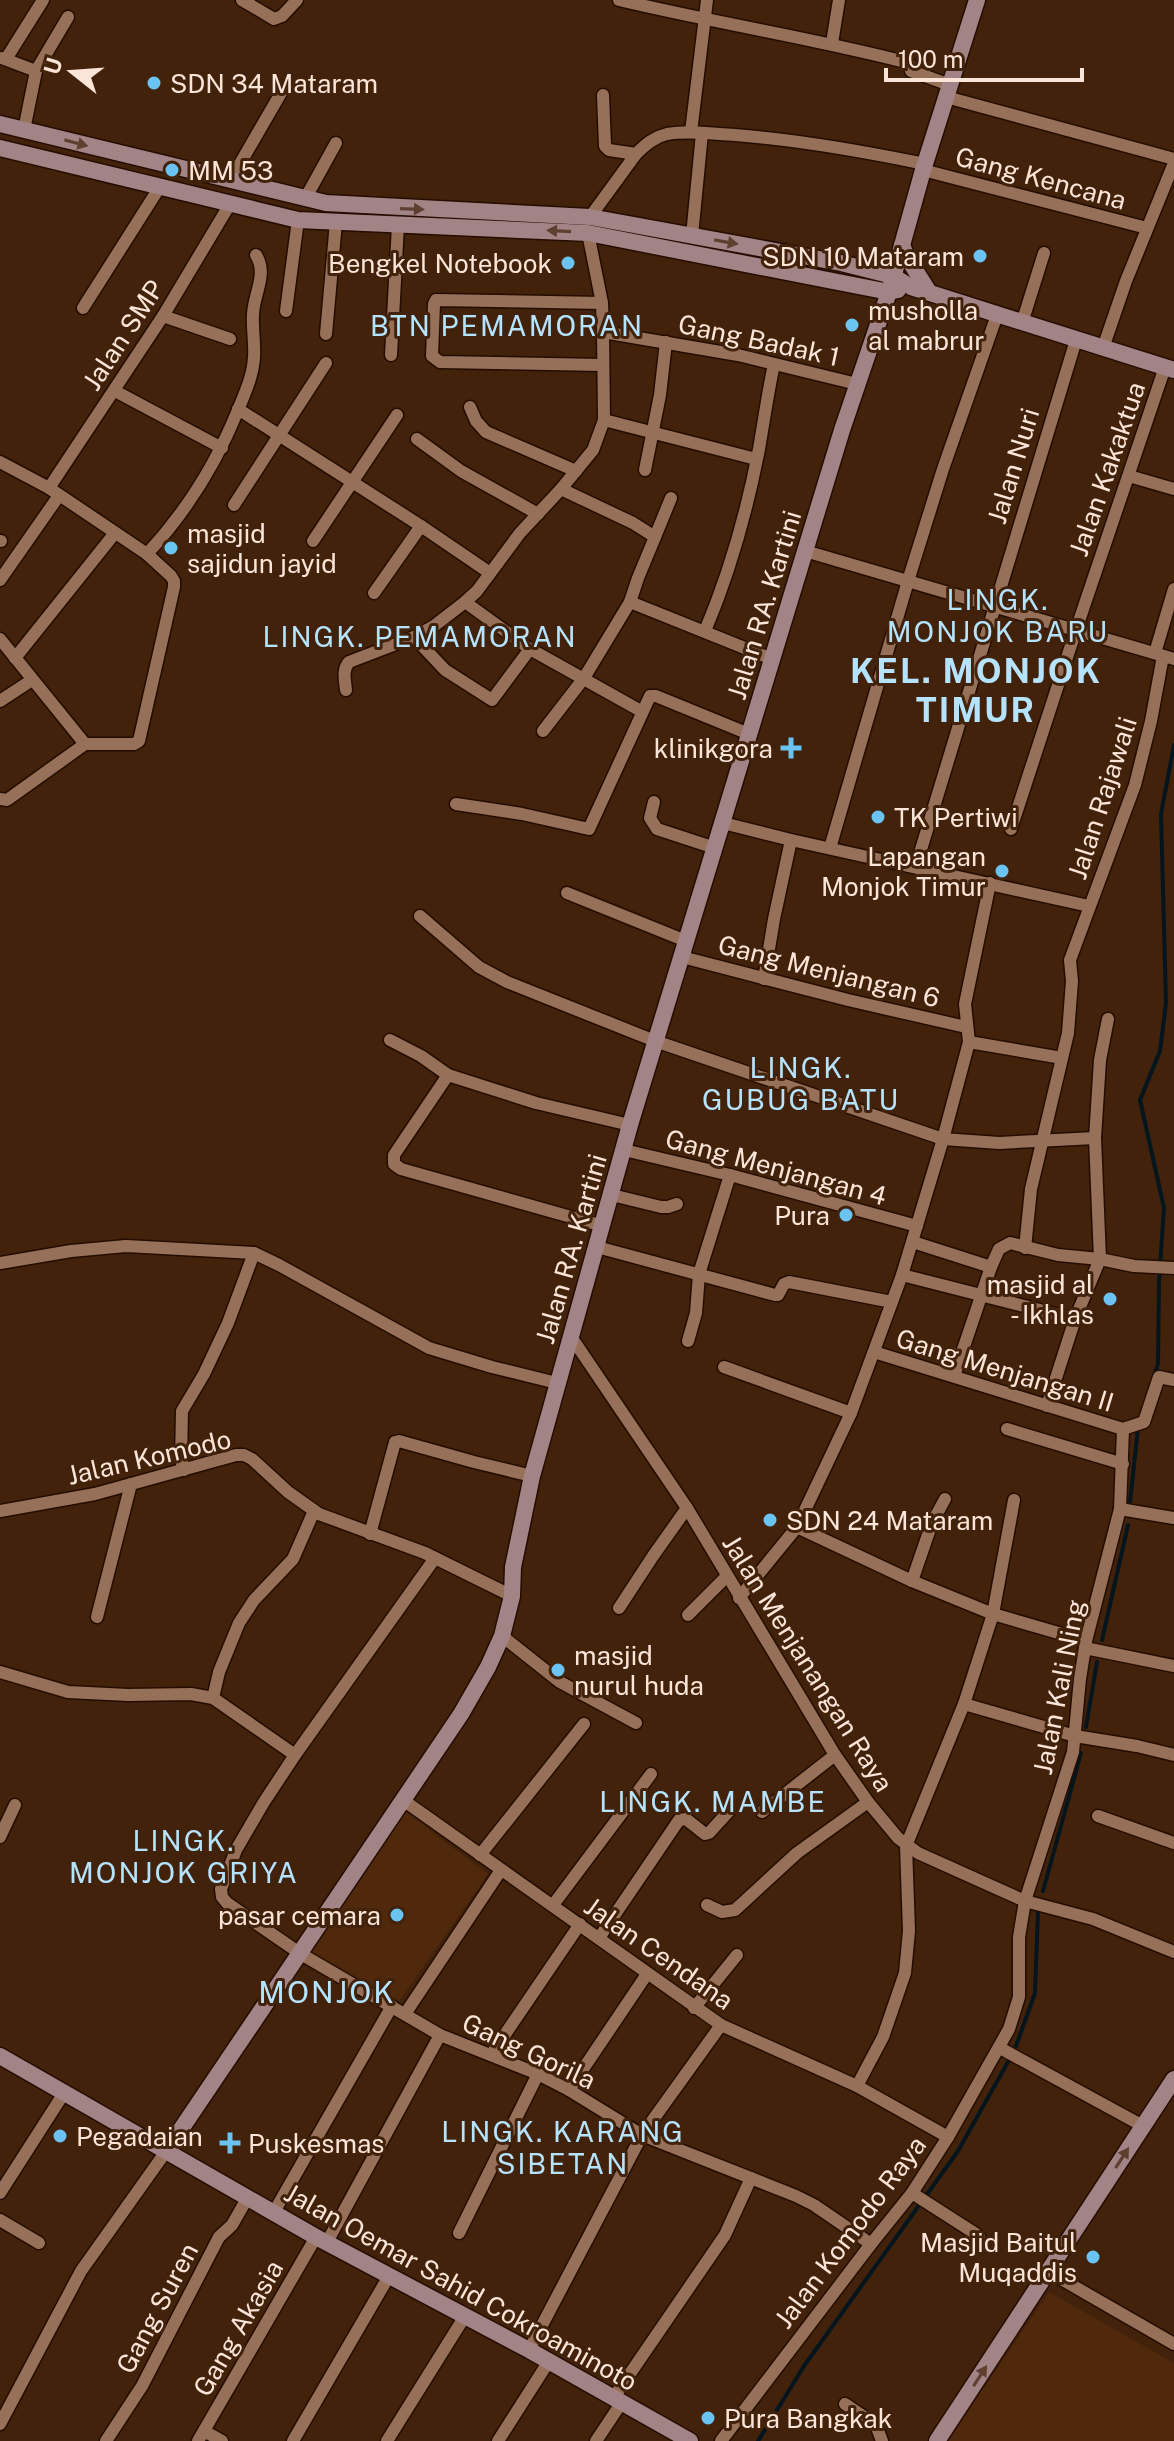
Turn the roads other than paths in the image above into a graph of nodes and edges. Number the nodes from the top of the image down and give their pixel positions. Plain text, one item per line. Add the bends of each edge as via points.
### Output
1 (43, 0) edge
2 (242, 0) edge
3 (297, 0) edge
4 (619, 0) edge
5 (707, 0) edge
6 (839, 0) edge
7 (977, 0) edge
8 (68, 17) dead end
9 (704, 20) junction
10 (832, 43) junction
11 (3, 58) edge
12 (36, 71) junction
13 (285, 86) dead end
14 (948, 91) junction
15 (603, 95) dead end
16 (0, 124) edge
17 (24, 130) junction
18 (697, 133) junction
19 (336, 143) dead end
20 (0, 148) edge
21 (636, 154) junction
22 (1174, 161) edge
23 (924, 167) junction
24 (230, 181) junction
25 (161, 185) junction
26 (305, 199) junction
27 (230, 204) junction
28 (368, 206) junction
29 (298, 220) junction
30 (336, 222) junction
31 (365, 224) junction
32 (398, 225) junction
33 (589, 225) junction
34 (1147, 228) junction
35 (692, 236) junction
36 (902, 245) junction
37 (1044, 253) dead end
38 (256, 255) dead end
39 (891, 284) junction
40 (929, 292) junction
41 (602, 303) junction
42 (83, 308) dead end
43 (286, 311) dead end
44 (997, 315) junction
45 (163, 316) junction
46 (1022, 323) junction
47 (603, 332) junction
48 (326, 334) dead end
49 (230, 339) dead end
50 (1076, 340) junction
51 (666, 342) junction
52 (1103, 348) junction
53 (391, 355) dead end
54 (326, 363) dead end
55 (774, 364) junction
56 (603, 365) junction
57 (1170, 369) edge
58 (857, 384) junction
59 (115, 391) junction
60 (470, 407) dead end
61 (238, 409) junction
62 (397, 415) dead end
63 (604, 420) junction
64 (654, 432) junction
65 (279, 434) junction
66 (417, 439) dead end
67 (222, 448) junction
68 (756, 459) junction
69 (0, 462) edge
70 (645, 470) dead end
71 (576, 471) junction
72 (1129, 476) junction
73 (352, 482) junction
74 (561, 489) junction
75 (1174, 489) edge
76 (54, 493) junction
77 (671, 498) dead end
78 (234, 505) dead end
79 (538, 514) junction
80 (421, 526) junction
81 (115, 533) junction
82 (655, 537) junction
83 (313, 541) dead end
84 (805, 551) junction
85 (147, 554) junction
86 (490, 573) junction
87 (0, 580) edge
88 (908, 581) junction
89 (1174, 589) edge
90 (374, 593) dead end
91 (465, 602) junction
92 (630, 602) junction
93 (993, 606) junction
94 (1076, 630) junction
95 (705, 631) junction
96 (414, 637) junction
97 (0, 639) edge
98 (530, 649) junction
99 (1164, 656) edge
100 (15, 658) junction
101 (772, 659) junction
102 (584, 678) junction
103 (32, 680) junction
104 (346, 690) dead end
105 (0, 701) edge
106 (641, 711) junction
107 (543, 731) dead end
108 (749, 734) junction
109 (85, 744) junction
110 (0, 799) edge
111 (654, 802) dead end
112 (456, 804) dead end
113 (723, 823) junction
114 (1011, 829) dead end
115 (791, 840) junction
116 (715, 848) junction
117 (830, 848) junction
118 (916, 866) junction
119 (990, 883) junction
120 (567, 893) dead end
121 (1089, 906) junction
122 (420, 916) dead end
123 (684, 949) junction
124 (764, 979) junction
125 (1108, 1019) dead end
126 (966, 1027) junction
127 (390, 1040) dead end
128 (655, 1041) junction
129 (969, 1042) junction
130 (1062, 1058) junction
131 (448, 1075) junction
132 (630, 1125) junction
133 (1095, 1138) junction
134 (943, 1139) junction
135 (1043, 1139) junction
136 (624, 1150) junction
137 (730, 1175) junction
138 (612, 1195) junction
139 (677, 1204) dead end
140 (603, 1226) junction
141 (917, 1226) junction
142 (913, 1242) junction
143 (597, 1247) junction
144 (1025, 1248) junction
145 (254, 1253) junction
146 (1100, 1259) junction
147 (0, 1263) edge
148 (991, 1267) junction
149 (1173, 1268) edge
150 (699, 1274) junction
151 (902, 1275) junction
152 (981, 1297) junction
153 (892, 1302) junction
154 (1075, 1319) junction
155 (572, 1338) junction
156 (688, 1341) dead end
157 (874, 1352) junction
158 (724, 1367) dead end
159 (954, 1376) junction
160 (1174, 1380) edge
161 (557, 1383) junction
162 (1047, 1406) junction
163 (851, 1413) junction
164 (1132, 1427) junction
165 (1007, 1429) dead end
166 (1123, 1464) junction
167 (184, 1470) junction
168 (532, 1476) junction
169 (131, 1484) junction
170 (945, 1499) dead end
171 (1014, 1500) dead end
172 (687, 1508) junction
173 (1120, 1509) junction
174 (0, 1511) edge
175 (314, 1511) junction
176 (1174, 1518) edge
177 (797, 1527) junction
178 (370, 1534) junction
179 (435, 1558) junction
180 (727, 1576) junction
181 (912, 1581) junction
182 (512, 1596) junction
183 (739, 1598) junction
184 (619, 1608) dead end
185 (993, 1614) junction
186 (688, 1615) dead end
187 (97, 1617) dead end
188 (502, 1636) junction
189 (1086, 1645) junction
190 (1174, 1666) edge
191 (0, 1672) edge
192 (213, 1698) junction
193 (964, 1704) junction
194 (636, 1723) dead end
195 (584, 1724) dead end
196 (1075, 1736) junction
197 (295, 1755) junction
198 (835, 1755) junction
199 (1174, 1755) edge
200 (651, 1774) dead end
201 (403, 1800) junction
202 (868, 1802) junction
203 (15, 1805) dead end
204 (729, 1811) dead end
205 (762, 1812) dead end
206 (1098, 1816) dead end
207 (0, 1837) edge
208 (1174, 1843) edge
209 (906, 1846) junction
210 (480, 1855) junction
211 (501, 1870) junction
212 (1025, 1901) junction
213 (553, 1905) junction
214 (707, 1905) dead end
215 (580, 1924) junction
216 (599, 1938) junction
217 (1174, 1952) edge
218 (301, 1954) junction
219 (737, 1955) dead end
220 (647, 1974) junction
221 (392, 2006) junction
222 (694, 2008) junction
223 (405, 2014) junction
224 (721, 2025) junction
225 (440, 2035) junction
226 (1002, 2048) junction
227 (491, 2055) junction
228 (0, 2056) edge
229 (538, 2074) junction
230 (1174, 2079) edge
231 (857, 2086) junction
232 (569, 2090) junction
233 (64, 2093) junction
234 (1143, 2126) junction
235 (642, 2135) junction
236 (948, 2137) junction
237 (167, 2150) junction
238 (751, 2178) junction
239 (0, 2193) edge
240 (248, 2197) junction
241 (920, 2198) junction
242 (274, 2212) junction
243 (0, 2220) edge
244 (459, 2233) dead end
245 (979, 2236) dead end
246 (322, 2239) junction
247 (39, 2243) dead end
248 (871, 2244) junction
249 (1049, 2272) junction
250 (389, 2276) junction
251 (465, 2316) junction
252 (1174, 2344) edge
253 (529, 2350) junction
254 (549, 2361) junction
255 (618, 2399) junction
256 (845, 2404) dead end
257 (0, 2424) edge
258 (201, 2436) edge
259 (106, 2441) edge
260 (222, 2441) edge
261 (293, 2441) edge
262 (387, 2441) edge
263 (498, 2441) edge
264 (596, 2441) edge
265 (690, 2441) edge
266 (721, 2441) edge
267 (882, 2441) edge
268 (937, 2441) edge

1 - 11 street
2 - 3 street via 274,19
4 - 9 street
5 - 9 street
6 - 10 street
7 - 14 street, Jalan RA. Kartini
8 - 12 street
9 - 10 street
9 - 18 street
10 - 14 street via 909,63 911,71
11 - 12 street
12 - 17 street
13 - 24 street
14 - 22 street
14 - 23 street, Jalan RA. Kartini
15 - 21 street via 605,146
16 - 17 street
17 -> 24 street
18 - 21 street, Gang Kencana via 656,138
18 - 23 street, Gang Kencana via 819,143
18 - 35 street
19 - 26 street
20 - 25 street
21 - 33 street
22 - 34 street
23 - 34 street, Gang Kencana
23 - 36 street, Jalan RA. Kartini
24 - 26 street
25 - 27 street
25 - 42 street
26 - 28 street
27 - 29 street
27 - 45 street, Jalan SMP
28 - 31 street
28 -> 33 street
29 - 30 street
29 - 43 street
30 - 31 street
30 - 48 street
31 - 32 street
33 -> 32 street
32 - 53 street
33 - 35 street
33 - 39 street
33 - 41 street
34 - 52 street
35 -> 39 street via 841,263
36 - 39 street, Jalan RA. Kartini
36 - 40 street
37 - 46 street
38 - 61 street via 262,273 253,314 254,358
39 - 40 street
39 - 58 street, Jalan RA. Kartini
40 - 44 street
41 - 47 street
41 - 56 street via 436,300 432,356 440,362
44 - 46 street
44 - 88 street
45 - 49 street
45 - 59 street, Jalan SMP
46 - 50 street
47 - 51 street, Gang Badak 1
47 - 56 street
50 - 52 street
50 - 93 street, Jalan Nuri
51 - 55 street, Gang Badak 1
51 - 64 street
52 - 57 street
54 - 65 street
55 - 58 street, Gang Badak 1
55 - 68 street
56 - 63 street
57 - 72 street, Jalan Kakaktua
58 - 84 street, Jalan RA. Kartini
59 - 67 street
59 - 76 street, Jalan SMP
60 - 71 street via 486,432
61 - 65 street
61 - 67 street
62 - 73 street
63 - 64 street
63 - 71 street via 593,450
64 - 68 street
64 - 70 street
65 - 73 street
65 - 78 street
66 - 79 street via 461,471
67 - 85 street via 194,497
68 - 95 street via 736,547
69 - 76 street
71 - 74 street
72 - 75 street
72 - 94 street, Jalan Kakaktua
73 - 80 street
73 - 83 street
74 - 79 street
74 - 82 street
76 - 81 street
76 - 87 street, Jalan SMP
77 - 82 street
79 - 86 street
80 - 86 street
80 - 90 street
81 - 85 street
81 - 100 street
82 - 92 street
84 - 88 street
84 - 101 street, Jalan RA. Kartini
85 - 109 street via 171,576 174,587 139,741
86 - 91 street
88 - 93 street
88 - 117 street
89 - 99 street, Jalan Rajawali
91 - 96 street
91 - 98 street
92 - 95 street
92 - 102 street
93 - 94 street
93 - 118 street, Jalan Nuri
94 - 99 street
94 - 114 street, Jalan Kakaktua
95 - 101 street
96 - 98 street via 445,670 492,700
96 - 104 street via 349,662
97 - 100 street
98 - 102 street
99 - 121 street, Jalan Rajawali via 1135,785
100 - 103 street
101 - 108 street, Jalan RA. Kartini
102 - 106 street
102 - 107 street
103 - 105 street
103 - 109 street
106 - 108 street via 648,697 656,696
106 - 112 street via 589,829
108 - 113 street, Jalan RA. Kartini
109 - 110 street via 7,800
111 - 116 street via 650,818 657,829
113 - 115 street
113 - 116 street, Jalan RA. Kartini
115 - 117 street
115 - 124 street
116 - 123 street, Jalan RA. Kartini
117 - 118 street
118 - 119 street
119 - 121 street
119 - 126 street via 965,1004
120 - 123 street, Gang Menjangan 6
121 - 130 street, Jalan Rajawali via 1070,960 1071,1011
122 - 128 street via 491,974
123 - 124 street, Gang Menjangan 6
123 - 128 street, Jalan RA. Kartini
124 - 126 street, Gang Menjangan 6
125 - 133 street
126 - 129 street
127 - 131 street
128 - 132 street, Jalan RA. Kartini
128 - 134 street
129 - 130 street
129 - 134 street, Gang Menjangan II
130 - 135 street, Jalan Rajawali
131 - 132 street
131 - 140 street via 394,1155 394,1164
132 - 136 street, Jalan RA. Kartini
133 - 135 street
133 - 146 street
134 - 135 street
134 - 141 street, Gang Menjangan II
135 - 144 street, Jalan Rajawali
136 - 137 street, Gang Menjangan 4
136 - 138 street, Jalan RA. Kartini
137 - 141 street, Gang Menjangan 4
137 - 150 street
138 - 139 street via 661,1207
138 - 140 street, Jalan RA. Kartini
140 - 143 street, Jalan RA. Kartini
141 - 142 street, Gang Menjangan II
142 - 148 street
142 - 151 street, Gang Menjangan II
143 - 150 street
143 - 155 street, Jalan RA. Kartini
144 - 146 street
144 - 148 street via 1010,1243 999,1249
145 - 147 street via 126,1246
145 - 161 street via 429,1348
145 - 167 street via 228,1323 182,1411
146 - 149 street
146 - 154 street
148 - 152 street
150 - 153 street via 775,1295 789,1282
150 - 156 street
151 - 152 street
151 - 153 street, Gang Menjangan II
152 - 154 street
152 - 159 street
153 - 157 street, Gang Menjangan II
154 - 162 street
155 - 161 street, Jalan RA. Kartini
155 - 172 street, Jalan Menjanangan Raya
157 - 159 street, Gang Menjangan II
157 - 163 street, Gang Menjangan II
158 - 163 street
159 - 162 street, Gang Menjangan II
160 - 164 street, Jalan Kali Ning via 1159,1377
161 - 168 street, Jalan RA. Kartini
162 - 164 street, Gang Menjangan II
163 - 177 street, Gang Menjangan II
164 - 166 street, Jalan Kali Ning
165 - 166 street
166 - 173 street, Jalan Kali Ning
167 - 169 street, Jalan Komodo
167 - 175 street, Jalan Komodo via 247,1456
168 - 178 street via 395,1442
168 - 182 street, Jalan RA. Kartini
169 - 174 street, Jalan Komodo
169 - 187 street
170 - 181 street
171 - 185 street
172 - 180 street, Jalan Menjanangan Raya
172 - 184 street
173 - 176 street
173 - 189 street, Jalan Kali Ning
175 - 178 street, Jalan Komodo
175 - 192 street via 293,1559 239,1623
177 - 181 street
177 - 183 street, Gang Menjangan II
178 - 179 street, Jalan Komodo
179 - 182 street, Jalan Komodo
179 - 197 street, Gang Gorila
180 - 183 street, Jalan Menjanangan Raya
180 - 186 street
181 - 185 street
182 - 188 street, Jalan RA. Kartini
183 - 198 street, Jalan Menjanangan Raya
185 - 189 street
185 - 193 street
188 - 194 street via 560,1682
188 - 201 street, Jalan RA. Kartini via 461,1714
189 - 190 street
189 - 196 street, Jalan Kali Ning
191 - 192 street via 68,1692
192 - 197 street
193 - 196 street
193 - 209 street
195 - 210 street
196 - 199 street
196 - 212 street, Jalan Kali Ning
197 - 218 street, Gang Gorila via 243,1836 221,1889 227,1903
198 - 202 street, Jalan Menjanangan Raya
198 - 205 street
200 - 213 street
201 - 210 street, Jalan Cendana
201 - 218 street, Jalan RA. Kartini
202 - 209 street, Jalan Menjanangan Raya
202 - 214 street via 797,1853 735,1910 722,1912
203 - 207 street
204 - 216 street via 705,1834 686,1819 679,1820
206 - 208 street
209 - 212 street, Jalan Menjanangan Raya
209 - 231 street via 905,1973 883,2037
210 - 211 street, Jalan Cendana
211 - 213 street, Jalan Cendana
211 - 223 street
212 - 217 street, Jalan Menjanangan Raya via 1093,1919
212 - 226 street, Jalan Komodo Raya via 1019,1997
213 - 215 street, Jalan Cendana
215 - 216 street, Jalan Cendana
215 - 227 street
216 - 220 street, Jalan Cendana
218 - 221 street, Gang Gorila
218 - 237 street, Jalan RA. Kartini
219 - 222 street
220 - 222 street, Jalan Cendana
220 - 232 street
221 - 223 street, Gang Gorila
221 - 242 street
222 - 224 street, Jalan Cendana
223 - 225 street, Gang Gorila
224 - 231 street, Jalan Cendana
224 - 235 street
225 - 227 street, Gang Gorila
225 - 246 street, Gang Akasia
226 - 234 street
226 - 236 street, Jalan Komodo Raya
227 - 229 street, Gang Gorila
228 - 233 street, Jalan Oemar Sahid Cokroaminoto
229 - 232 street, Gang Gorila
229 - 244 street
230 - 234 street
231 - 236 street, Jalan Cendana
232 - 235 street, Gang Gorila
233 - 237 street, Jalan Oemar Sahid Cokroaminoto
233 - 239 street
249 -> 234 street
235 - 238 street, Gang Gorila
235 - 253 street
236 - 241 street, Jalan Komodo Raya
237 - 240 street, Jalan Oemar Sahid Cokroaminoto
237 - 257 street via 81,2271
238 - 248 street, Gang Gorila via 814,2205
238 - 255 street via 725,2235
240 - 242 street, Jalan Oemar Sahid Cokroaminoto
240 - 259 street, Gang Suren via 219,2237 142,2386
241 - 245 street
241 - 248 street, Jalan Komodo Raya
242 - 246 street, Jalan Oemar Sahid Cokroaminoto
243 - 247 street
246 - 250 street, Jalan Oemar Sahid Cokroaminoto
246 - 258 street, Gang Akasia
248 - 266 street, Jalan Komodo Raya
249 - 252 street
268 -> 249 street
250 - 251 street, Jalan Oemar Sahid Cokroaminoto
250 - 261 street
251 - 253 street, Jalan Oemar Sahid Cokroaminoto
251 - 262 street
253 - 254 street, Jalan Oemar Sahid Cokroaminoto
254 - 255 street, Jalan Oemar Sahid Cokroaminoto
254 - 263 street
255 - 264 street
255 - 265 street, Jalan Oemar Sahid Cokroaminoto
256 - 267 street via 876,2425
258 - 260 street

